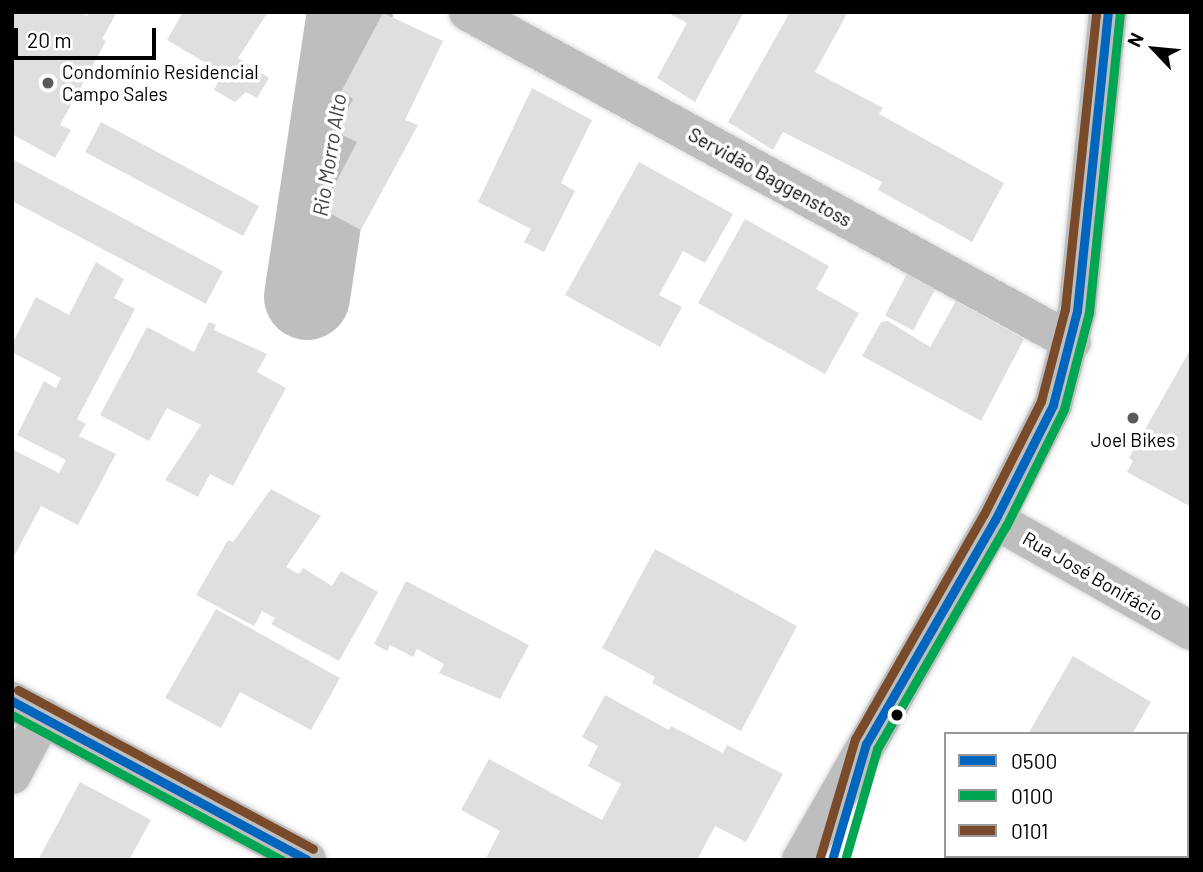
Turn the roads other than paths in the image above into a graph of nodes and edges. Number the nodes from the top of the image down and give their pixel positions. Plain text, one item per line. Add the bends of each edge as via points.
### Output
1 (468, 12) edge
2 (1108, 12) edge
3 (1072, 342) junction
4 (995, 520) junction
5 (1191, 631) edge
6 (27, 709) edge
7 (866, 744) junction
8 (12, 775) edge
9 (307, 860) edge
10 (801, 860) edge
11 (832, 860) edge

1 - 3 main road, Servidão Baggenstoss
2 - 3 main road
3 - 4 main road via 1053,405
4 - 5 main road, Rua José Bonifácio
4 - 7 main road
6 - 8 main road
6 - 9 main road
7 - 10 main road
7 - 11 main road

